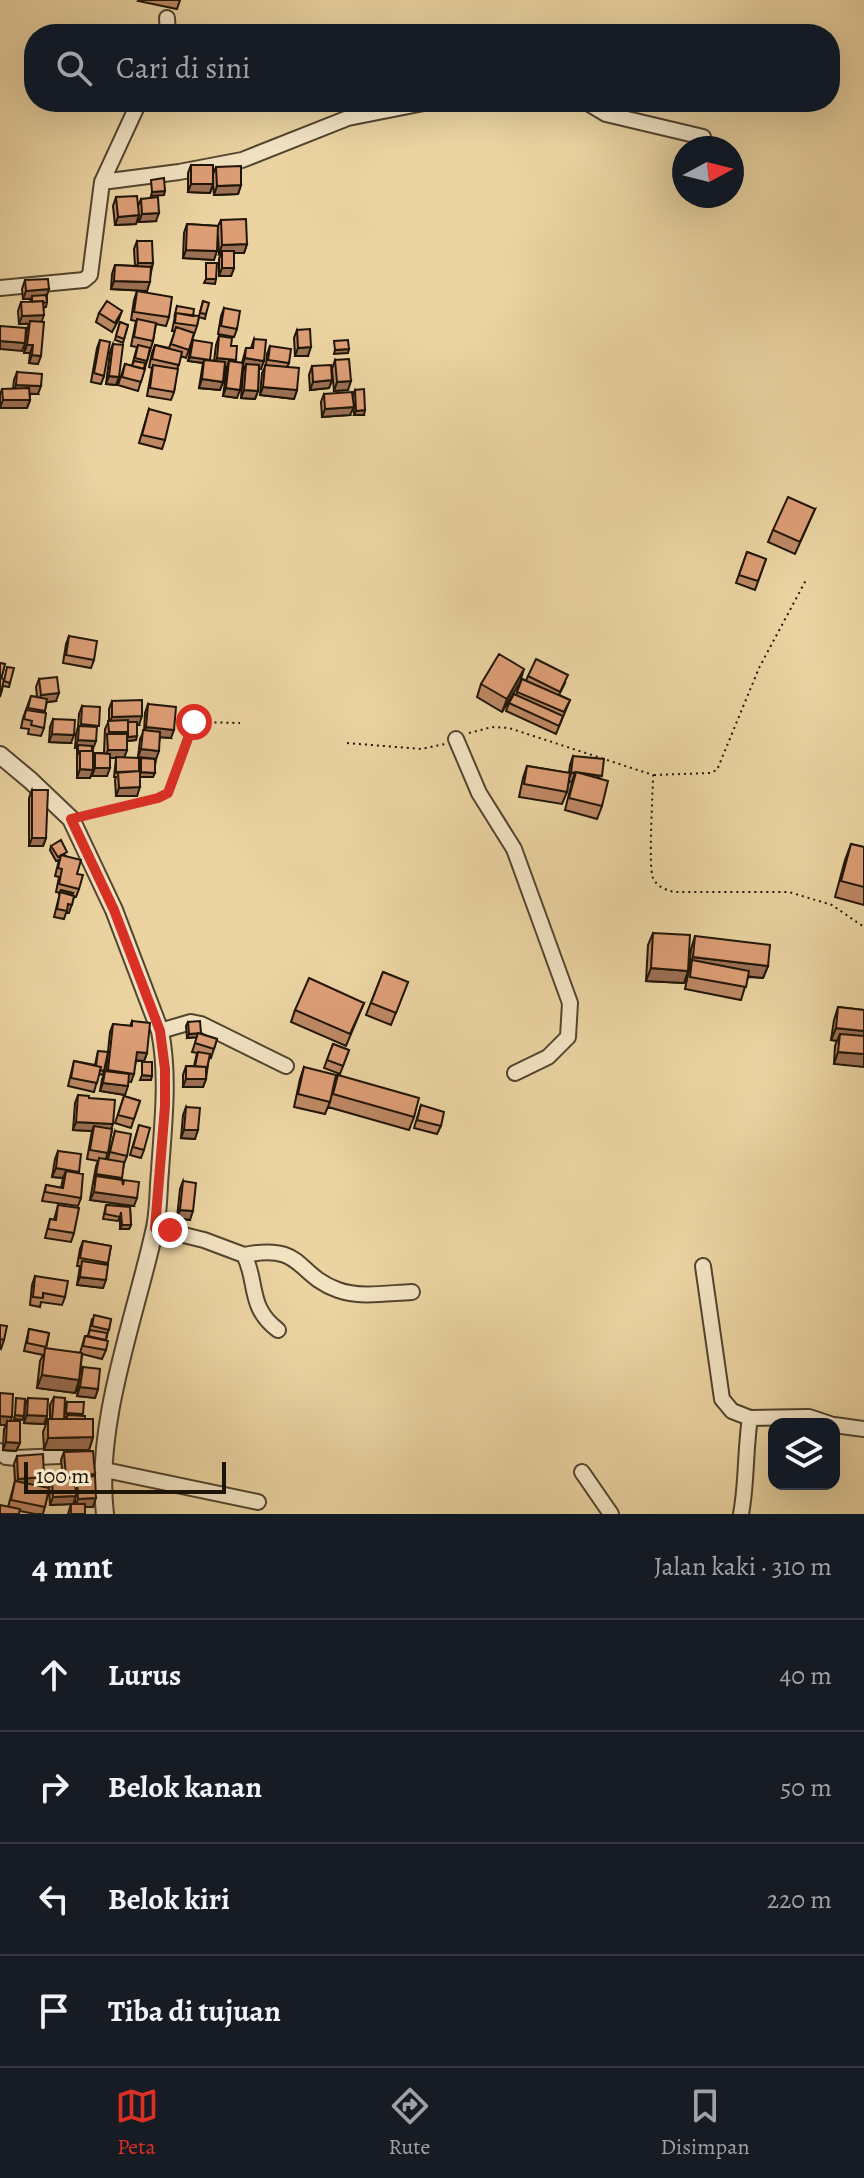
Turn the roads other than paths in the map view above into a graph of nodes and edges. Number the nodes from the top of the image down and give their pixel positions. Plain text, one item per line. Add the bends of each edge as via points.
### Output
1 (167, 18) dead end
2 (167, 24) edge
3 (134, 112) edge
4 (378, 112) edge
5 (603, 112) edge
6 (699, 136) edge
7 (102, 182) junction
8 (0, 288) edge
9 (456, 739) road end
10 (0, 755) edge
11 (167, 1028) junction
12 (286, 1066) dead end
13 (515, 1073) dead end
14 (163, 1229) junction
15 (244, 1255) junction
16 (703, 1266) dead end
17 (412, 1292) dead end
18 (278, 1330) dead end
19 (750, 1418) junction
20 (812, 1418) edge
21 (840, 1426) edge
22 (864, 1429) edge
23 (0, 1451) edge
24 (106, 1463) junction
25 (582, 1472) dead end
26 (258, 1502) dead end
27 (105, 1514) edge
28 (611, 1514) edge
29 (741, 1514) edge

1 - 2 street
3 - 7 street
4 - 7 street via 348,118 242,160
5 - 6 street
7 - 8 street via 90,275 84,280
9 - 13 street via 479,793 514,849 570,1003 568,1037 548,1057
10 - 11 street via 71,819
11 - 12 street via 191,1022 209,1027
11 - 14 street
14 - 15 street
14 - 24 street via 117,1373
15 - 17 street via 264,1251 290,1256 343,1292
15 - 18 street via 252,1293
16 - 19 street via 722,1399 732,1411
19 - 20 street
19 - 29 street
21 - 22 street
23 - 24 street via 6,1457
24 - 26 street
24 - 27 street
25 - 28 street

